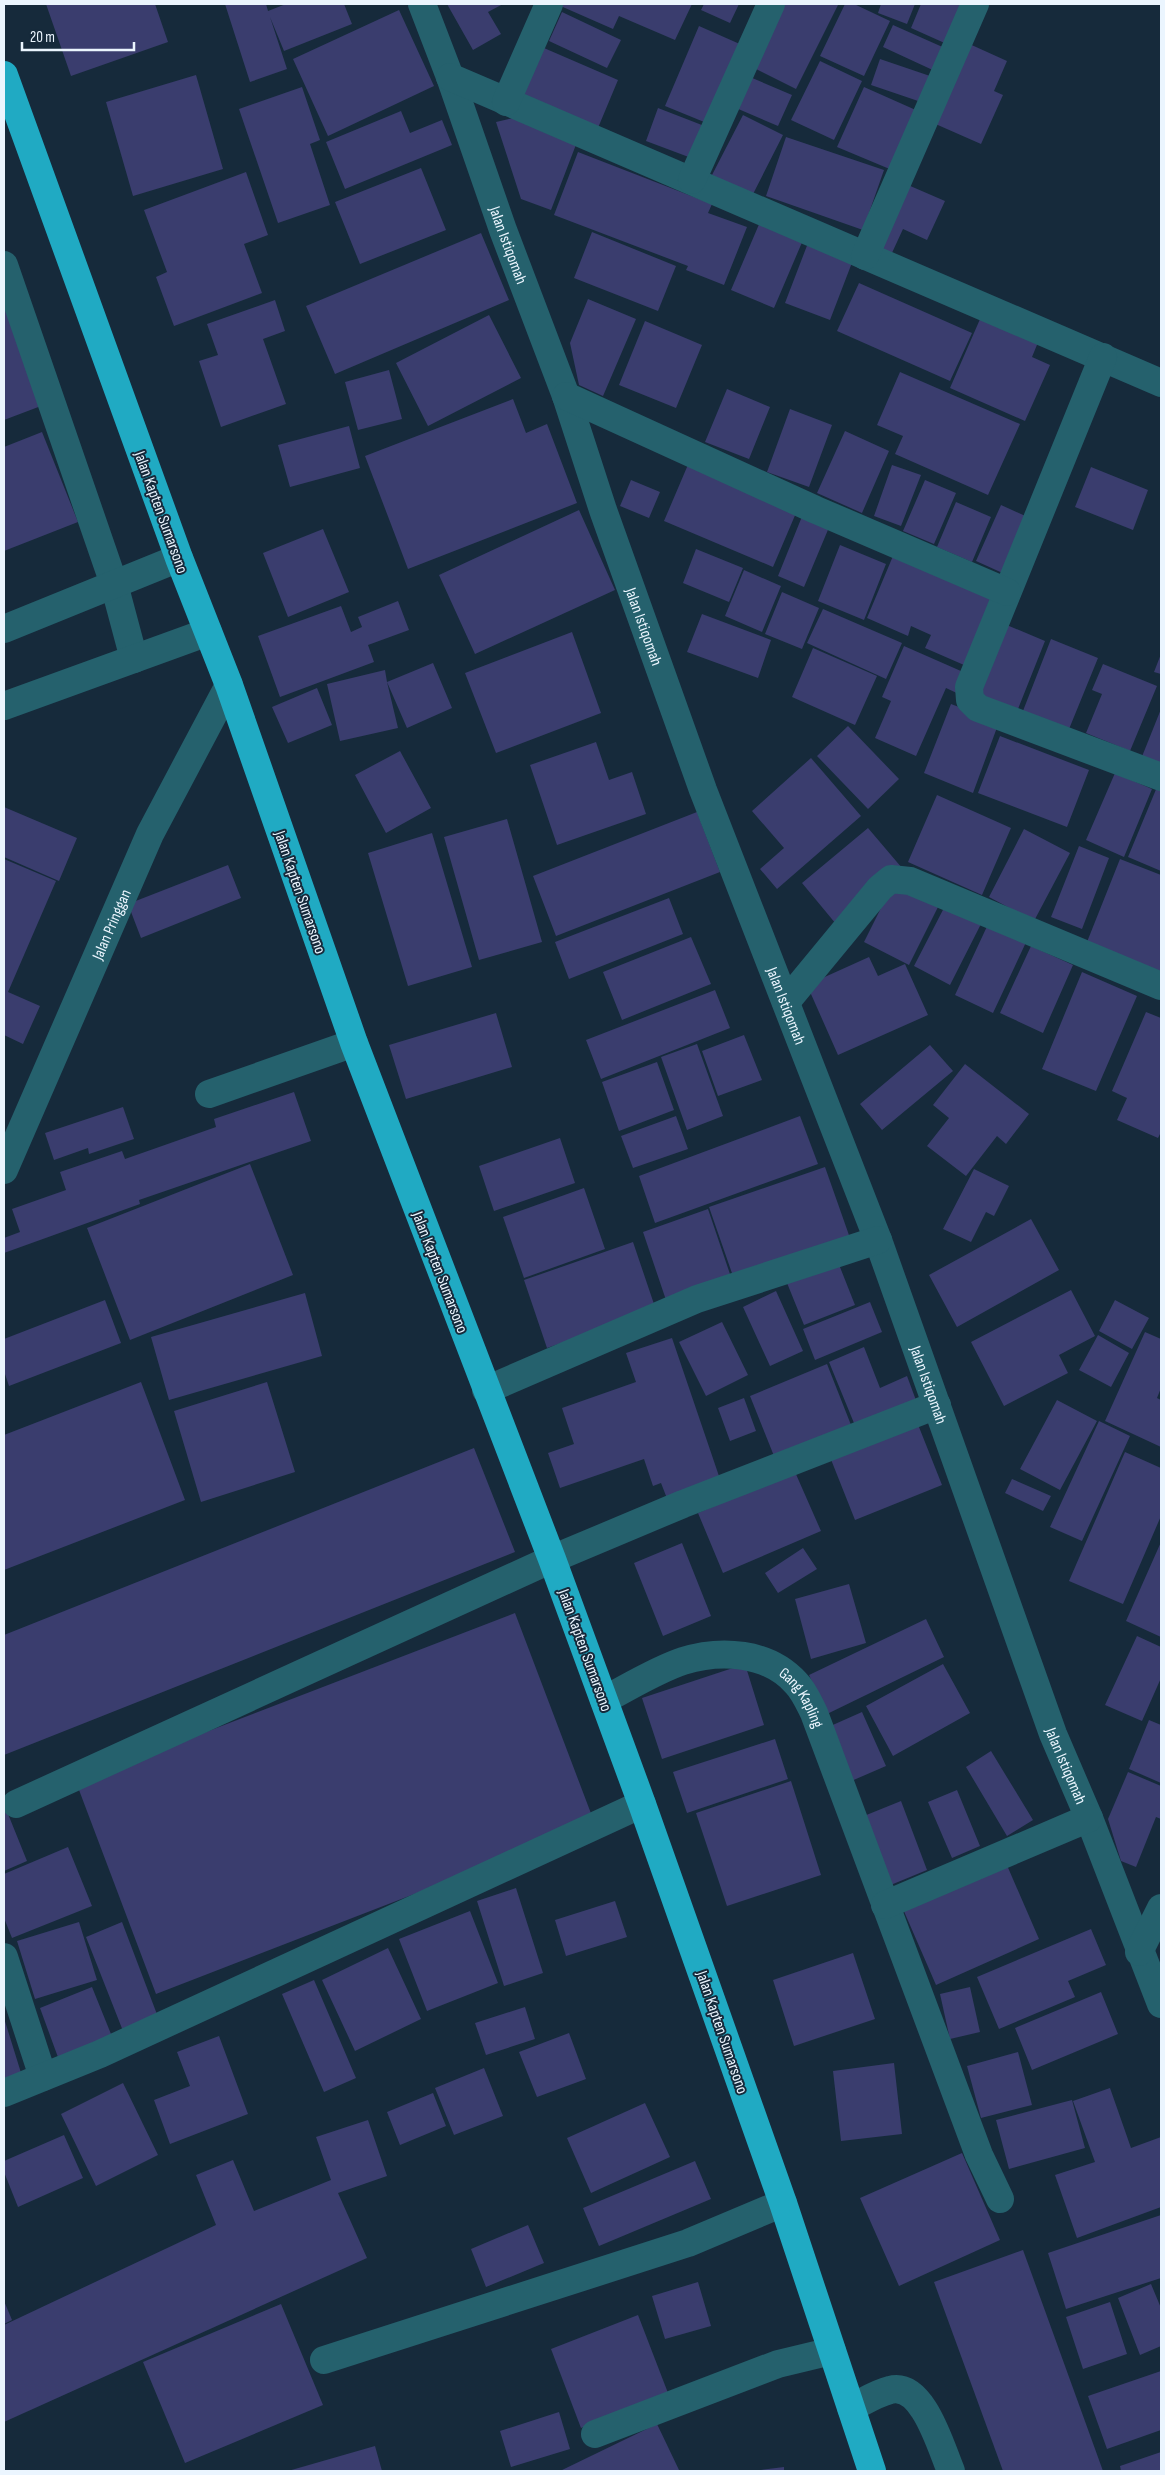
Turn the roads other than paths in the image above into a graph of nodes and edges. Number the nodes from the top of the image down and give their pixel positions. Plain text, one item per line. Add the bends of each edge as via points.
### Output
1 (422, 4) edge
2 (549, 4) edge
3 (771, 4) edge
4 (974, 4) edge
5 (4, 75) edge
6 (450, 77) junction
7 (506, 102) junction
8 (692, 180) junction
9 (865, 256) junction
10 (4, 265) edge
11 (1103, 358) junction
12 (1161, 383) edge
13 (566, 396) junction
14 (179, 558) junction
15 (114, 584) junction
16 (1007, 592) junction
17 (4, 629) edge
18 (208, 632) junction
19 (134, 660) junction
20 (229, 685) junction
21 (4, 706) edge
22 (1161, 777) edge
23 (1161, 986) edge
24 (786, 1002) junction
25 (354, 1043) junction
26 (209, 1094) dead end
27 (4, 1170) edge
28 (878, 1240) junction
29 (486, 1390) junction
30 (937, 1404) junction
31 (552, 1559) junction
32 (604, 1700) junction
33 (16, 1804) dead end
34 (642, 1804) junction
35 (1089, 1818) junction
36 (885, 1906) junction
37 (1161, 1908) edge
38 (1139, 1952) junction
39 (4, 1957) edge
40 (1161, 2004) edge
41 (44, 2077) junction
42 (4, 2093) edge
43 (1000, 2199) dead end
44 (783, 2203) junction
45 (832, 2351) junction
46 (324, 2360) dead end
47 (851, 2408) junction
48 (595, 2434) dead end
49 (872, 2471) edge
50 (950, 2471) edge

1 - 6 street, Jalan Istiqomah
2 - 7 street
3 - 8 street
4 - 9 street
5 - 14 highway, Jalan Kapten Sumarsono
6 - 7 street
6 - 13 street, Jalan Istiqomah
7 - 8 street
8 - 9 street
9 - 11 street
10 - 15 street
11 - 12 street
11 - 16 street
13 - 16 street via 816,510
13 - 24 street, Jalan Istiqomah via 606,520 696,771
14 - 15 street
14 - 18 highway, Jalan Kapten Sumarsono
15 - 17 street
15 - 19 street
16 - 22 street via 969,687 970,700 978,708
18 - 19 street
18 - 20 highway, Jalan Kapten Sumarsono
19 - 21 street
20 - 25 highway, Jalan Kapten Sumarsono
20 - 27 street, Jalan Pringgan via 150,834
23 - 24 street via 910,881 891,879 880,888
24 - 28 street, Jalan Istiqomah
25 - 26 street
25 - 29 highway, Jalan Kapten Sumarsono
28 - 29 street via 697,1299
28 - 30 street, Jalan Istiqomah
29 - 31 highway, Jalan Kapten Sumarsono
30 - 31 street
30 - 35 street, Jalan Istiqomah via 1053,1734
31 - 32 highway, Jalan Kapten Sumarsono
31 - 33 street
32 - 34 highway, Jalan Kapten Sumarsono
32 - 36 street, Gang Kapling via 683,1661 715,1655 763,1659 783,1671 798,1684 814,1712
34 - 41 street
34 - 44 highway, Jalan Kapten Sumarsono
35 - 36 street
35 - 38 street, Jalan Istiqomah
36 - 43 street, Gang Kapling via 979,2154
37 - 38 street
38 - 40 street, Jalan Istiqomah
39 - 41 street
41 - 42 street
44 - 45 highway, Jalan Kapten Sumarsono
44 - 46 street via 688,2243
45 - 47 highway, Jalan Kapten Sumarsono
45 - 48 street via 778,2364
47 - 49 highway, Jalan Kapten Sumarsono
47 - 50 street via 891,2390 905,2390 918,2399

